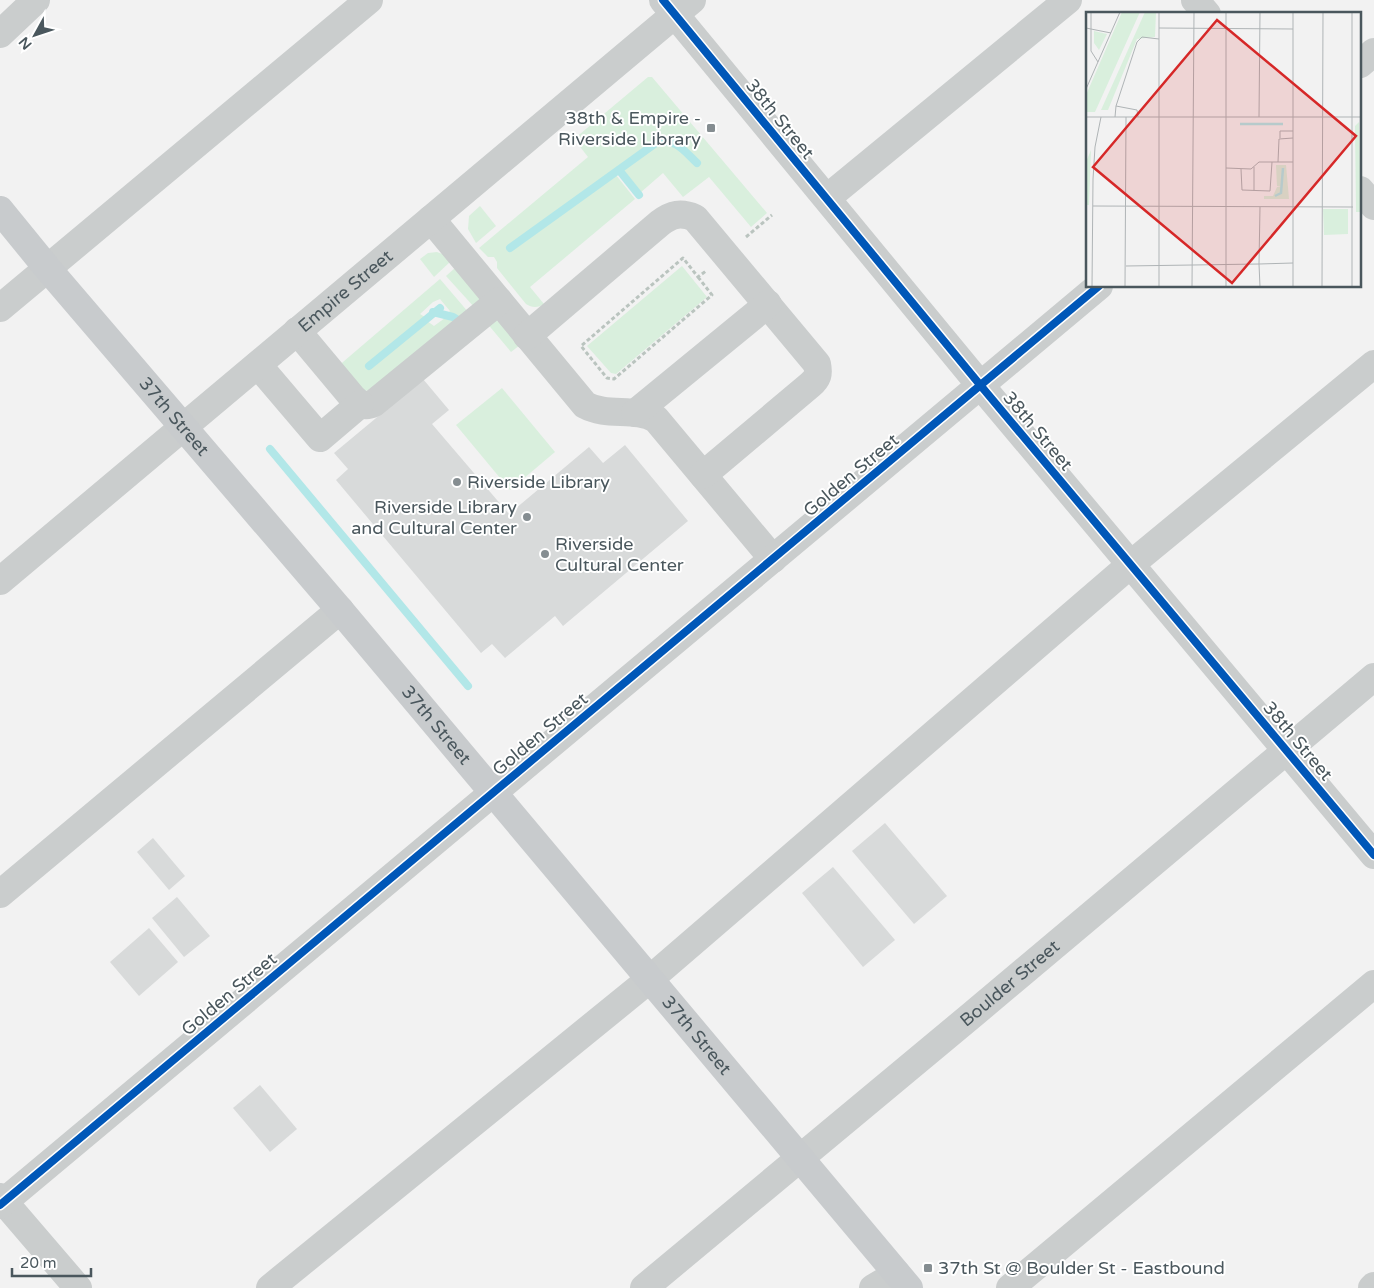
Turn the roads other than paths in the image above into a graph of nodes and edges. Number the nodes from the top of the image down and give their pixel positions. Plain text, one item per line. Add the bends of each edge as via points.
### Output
1 (36, 0) edge
2 (369, 0) edge
3 (1068, 0) edge
4 (1195, 0) edge
5 (676, 5) edge
6 (1205, 12) edge
7 (0, 34) edge
8 (1374, 52) edge
9 (1362, 62) edge
10 (1362, 192) edge
11 (827, 198) junction
12 (1374, 206) edge
13 (0, 210) edge
14 (431, 219) junction
15 (48, 269) junction
16 (1097, 288) edge
17 (499, 301) junction
18 (768, 304) junction
19 (0, 308) edge
20 (297, 332) junction
21 (527, 336) junction
22 (1374, 364) edge
23 (258, 365) junction
24 (981, 386) junction
25 (360, 404) junction
26 (635, 413) junction
27 (184, 426) junction
28 (702, 475) junction
29 (773, 559) junction
30 (1130, 565) junction
31 (0, 581) edge
32 (340, 610) junction
33 (1374, 677) edge
34 (1286, 751) junction
35 (493, 793) junction
36 (1374, 855) edge
37 (0, 894) edge
38 (650, 979) junction
39 (1374, 984) edge
40 (800, 1158) junction
41 (1, 1201) edge
42 (903, 1281) edge
43 (78, 1288) edge
44 (270, 1288) edge
45 (644, 1288) edge
46 (873, 1288) edge
47 (1010, 1288) edge

1 - 7 street
2 - 15 street
3 - 11 street
4 - 6 street
5 - 11 street, 38th Street
5 - 14 street, Empire Street
8 - 9 street
10 - 12 street
11 - 24 street, 38th Street
13 - 15 main road, 37th Street
14 - 17 street
14 - 20 street, Empire Street
15 - 19 street
15 - 27 main road, 37th Street
16 - 24 street, Golden Street
17 - 21 street
17 - 25 street via 374,403 368,406
18 - 21 street via 695,218 678,214 660,223
18 - 26 street
18 - 28 street via 817,364 819,372 810,385
20 - 23 street, Empire Street
20 - 25 street
21 - 26 street via 585,405 593,410
22 - 30 street
23 - 25 street via 320,438
23 - 27 street, Empire Street
24 - 29 street, Golden Street
24 - 30 street, 38th Street
26 - 28 street via 656,419
27 - 31 street, Empire Street
27 - 32 main road, 37th Street
28 - 29 street
29 - 35 street, Golden Street
30 - 34 street, 38th Street
30 - 38 street
32 - 35 main road, 37th Street
32 - 37 street
33 - 34 street, Boulder Street
34 - 36 street, 38th Street
34 - 40 street, Boulder Street
35 - 38 main road, 37th Street
35 - 41 street, Golden Street
38 - 40 main road, 37th Street
38 - 44 street
39 - 47 street
40 - 42 main road, 37th Street
40 - 45 street, Boulder Street
41 - 43 street
42 - 46 street

